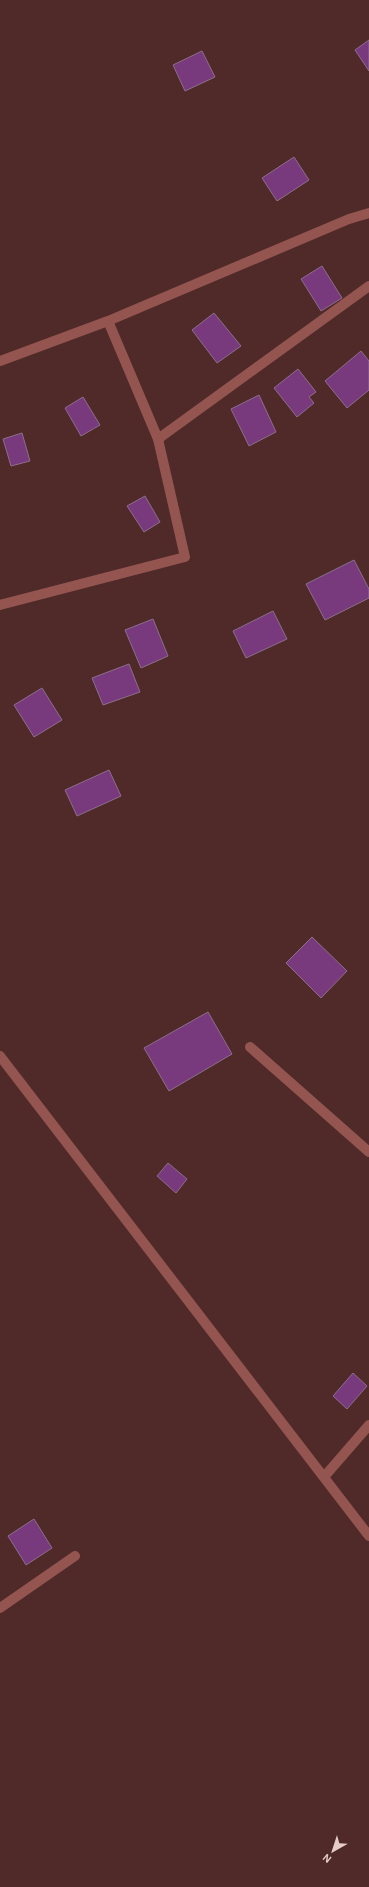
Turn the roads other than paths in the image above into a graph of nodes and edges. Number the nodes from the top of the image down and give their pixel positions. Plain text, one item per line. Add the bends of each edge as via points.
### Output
1 (369, 213) edge
2 (369, 286) edge
3 (108, 321) junction
4 (0, 361) edge
5 (158, 439) junction
6 (0, 605) edge
7 (250, 1047) dead end
8 (0, 1056) edge
9 (368, 1150) edge
10 (369, 1425) edge
11 (324, 1477) junction
12 (369, 1536) edge
13 (75, 1556) dead end
14 (0, 1608) edge

1 - 3 street via 349,219
2 - 5 street
3 - 4 street
3 - 5 street
5 - 6 street via 185,558
7 - 9 street
8 - 11 street
10 - 11 street
11 - 12 street
13 - 14 street

